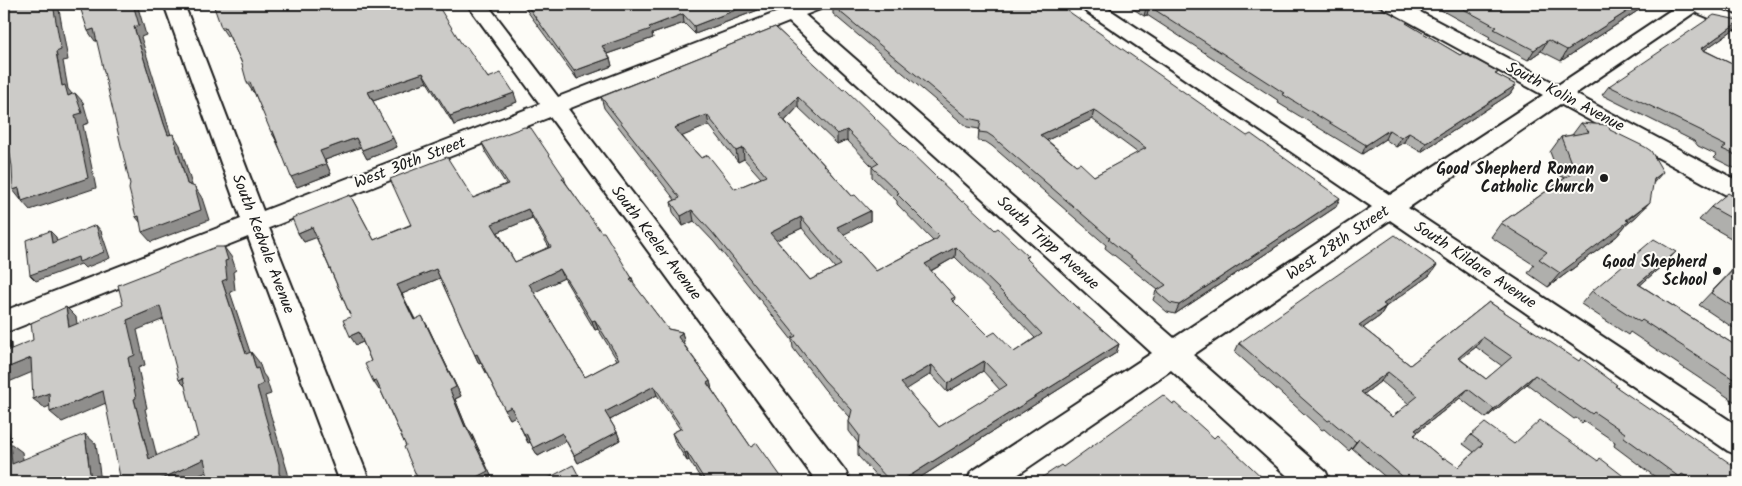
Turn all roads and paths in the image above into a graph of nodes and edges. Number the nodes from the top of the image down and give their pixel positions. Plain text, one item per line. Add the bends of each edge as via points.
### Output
1 (174, 4) edge
2 (477, 4) edge
3 (816, 4) edge
4 (1088, 4) edge
5 (1391, 4) edge
6 (1694, 4) edge
7 (786, 8) edge
8 (1738, 24) edge
9 (1560, 95) junction
10 (554, 106) junction
11 (1738, 191) edge
12 (1391, 208) junction
13 (255, 224) junction
14 (4, 322) edge
15 (1172, 354) junction
16 (1738, 442) edge
17 (355, 482) edge
18 (835, 482) edge
19 (982, 482) edge
20 (1315, 482) edge

1 - 13 street, South Kedvale Avenue
2 - 10 street, South Keeler Avenue
3 - 7 street, West 30th Street
4 - 12 street, South Kildare Avenue
5 - 9 street, South Kolin Avenue
6 - 8 street
6 - 9 street, West 28th Street
7 - 10 street, West 30th Street
7 - 15 street, South Tripp Avenue
9 - 11 street, South Kolin Avenue
9 - 12 street, West 28th Street
10 - 13 street, West 30th Street
10 - 18 street, South Keeler Avenue
12 - 15 street, West 28th Street
12 - 16 street, South Kildare Avenue
13 - 14 street, West 30th Street
13 - 17 street, South Kedvale Avenue
15 - 19 street, West 28th Street
15 - 20 street, South Tripp Avenue

